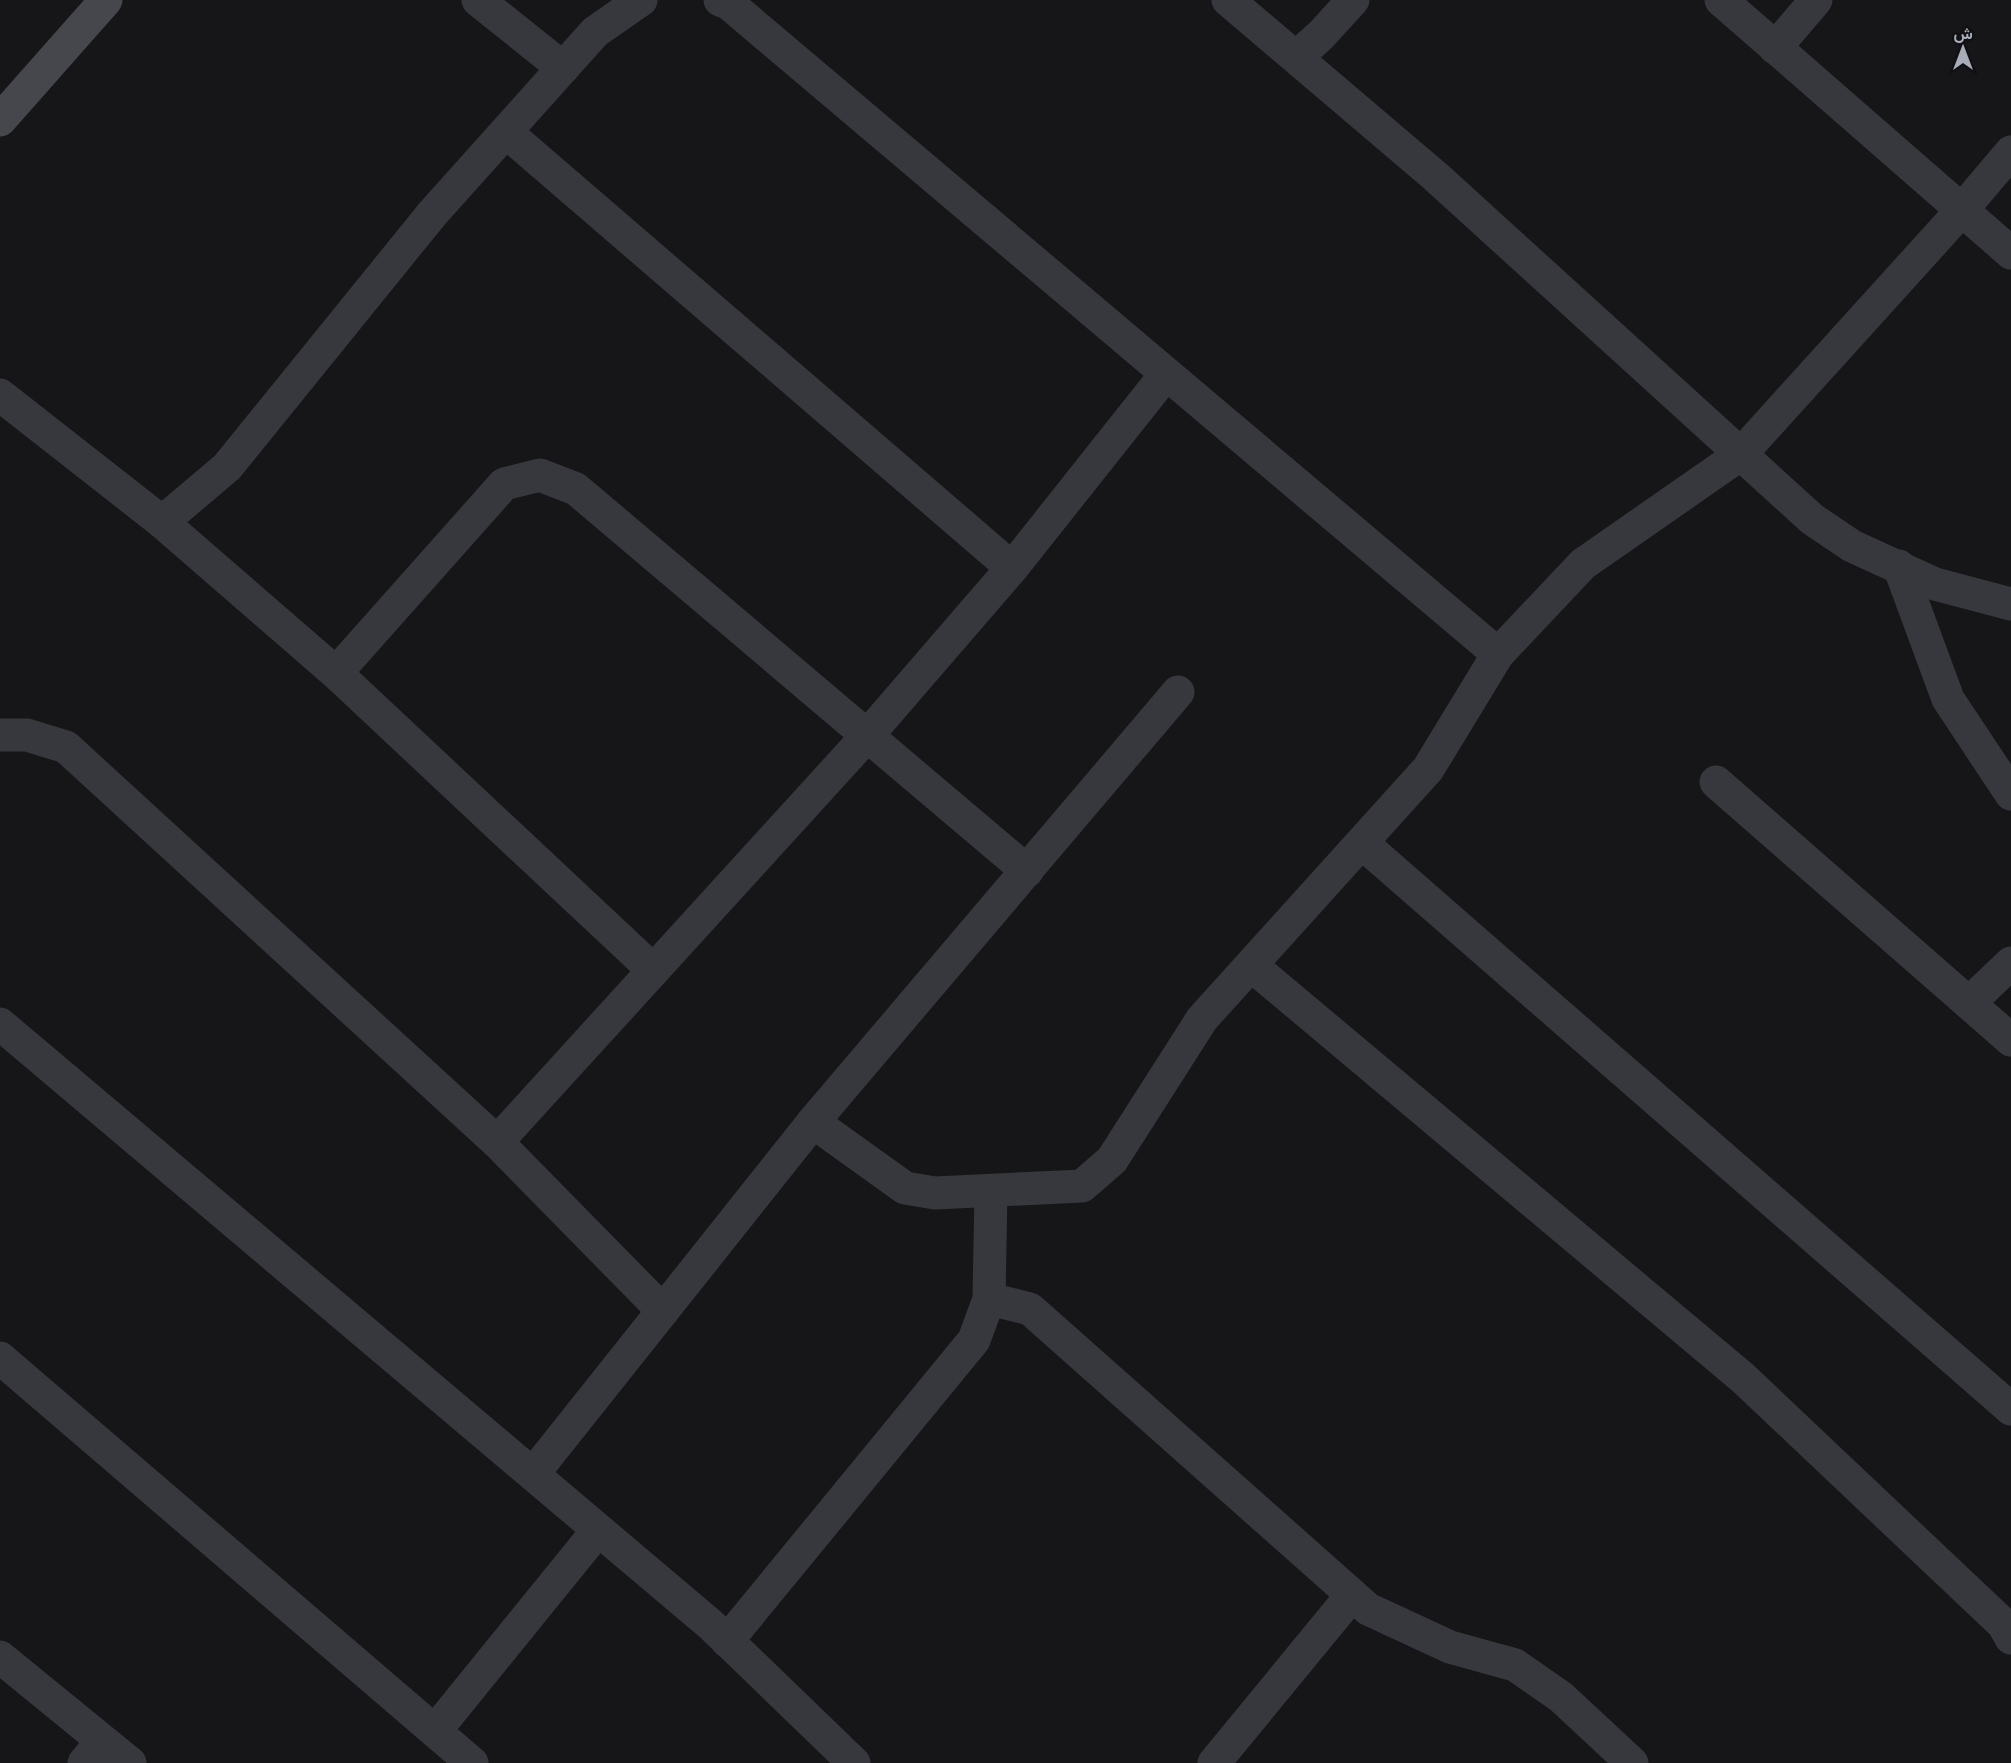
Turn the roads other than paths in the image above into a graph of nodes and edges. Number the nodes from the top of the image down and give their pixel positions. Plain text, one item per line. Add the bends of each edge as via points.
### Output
1 (106, 0) edge
2 (478, 0) edge
3 (641, 0) edge
4 (720, 0) edge
5 (1228, 0) edge
6 (1353, 0) edge
7 (1721, 0) edge
8 (1816, 0) edge
9 (1775, 48) junction
10 (1297, 57) junction
11 (563, 68) junction
12 (0, 120) edge
13 (506, 132) junction
14 (2011, 152) edge
15 (1961, 211) junction
16 (2011, 253) edge
17 (1166, 374) junction
18 (0, 395) edge
19 (1741, 454) junction
20 (162, 522) junction
21 (1899, 566) junction
22 (1012, 568) junction
23 (2011, 604) edge
24 (1497, 654) junction
25 (336, 673) junction
26 (1178, 692) dead end
27 (0, 735) edge
28 (867, 736) junction
29 (1716, 782) dead end
30 (2011, 794) edge
31 (1362, 843) junction
32 (1027, 871) junction
33 (2011, 963) edge
34 (1251, 965) junction
35 (653, 970) junction
36 (1969, 1004) junction
37 (0, 1024) edge
38 (2011, 1040) edge
39 (813, 1122) junction
40 (497, 1142) junction
41 (991, 1191) junction
42 (989, 1299) junction
43 (663, 1311) junction
44 (0, 1358) edge
45 (2011, 1409) edge
46 (533, 1474) junction
47 (598, 1530) junction
48 (1352, 1595) junction
49 (2011, 1638) edge
50 (727, 1641) junction
51 (0, 1657) edge
52 (435, 1731) junction
53 (93, 1752) edge
54 (130, 1763) edge
55 (472, 1763) edge
56 (854, 1763) edge
57 (1214, 1763) edge
58 (1632, 1763) edge

1 - 12 main road
2 - 11 street
3 - 11 street via 595,32
4 - 17 street
5 - 10 street
6 - 10 street
7 - 9 street
8 - 9 street
9 - 15 street
10 - 19 street via 1435,176
11 - 13 street
13 - 20 street via 432,214 227,467
13 - 22 street
14 - 15 street
15 - 16 street
15 - 19 street
17 - 22 street
17 - 24 street
18 - 20 street
19 - 21 street via 1812,519 1852,546
19 - 24 street via 1583,564
20 - 25 street
21 - 23 street via 1935,584
21 - 30 street via 1948,699
22 - 28 street
24 - 31 street via 1428,769
25 - 28 street via 504,484 540,475 576,489
25 - 35 street
26 - 32 street
27 - 40 street via 27,735 66,747
28 - 32 street
28 - 35 street
29 - 36 street
31 - 34 street
31 - 45 street
32 - 39 street
33 - 36 street
34 - 41 street via 1202,1019 1112,1160 1082,1186
34 - 49 street via 1743,1378 2003,1624
35 - 40 street
36 - 38 street
37 - 46 street
39 - 41 street via 904,1188 935,1193
39 - 43 street
40 - 43 street
41 - 42 street
42 - 48 street via 1030,1309
42 - 50 street via 974,1340
43 - 46 street
44 - 52 street
46 - 47 street
47 - 50 street
47 - 52 street
48 - 57 street
48 - 58 street via 1368,1609 1449,1647 1515,1665 1561,1697
50 - 56 street
51 - 53 street
52 - 55 street
53 - 54 street

